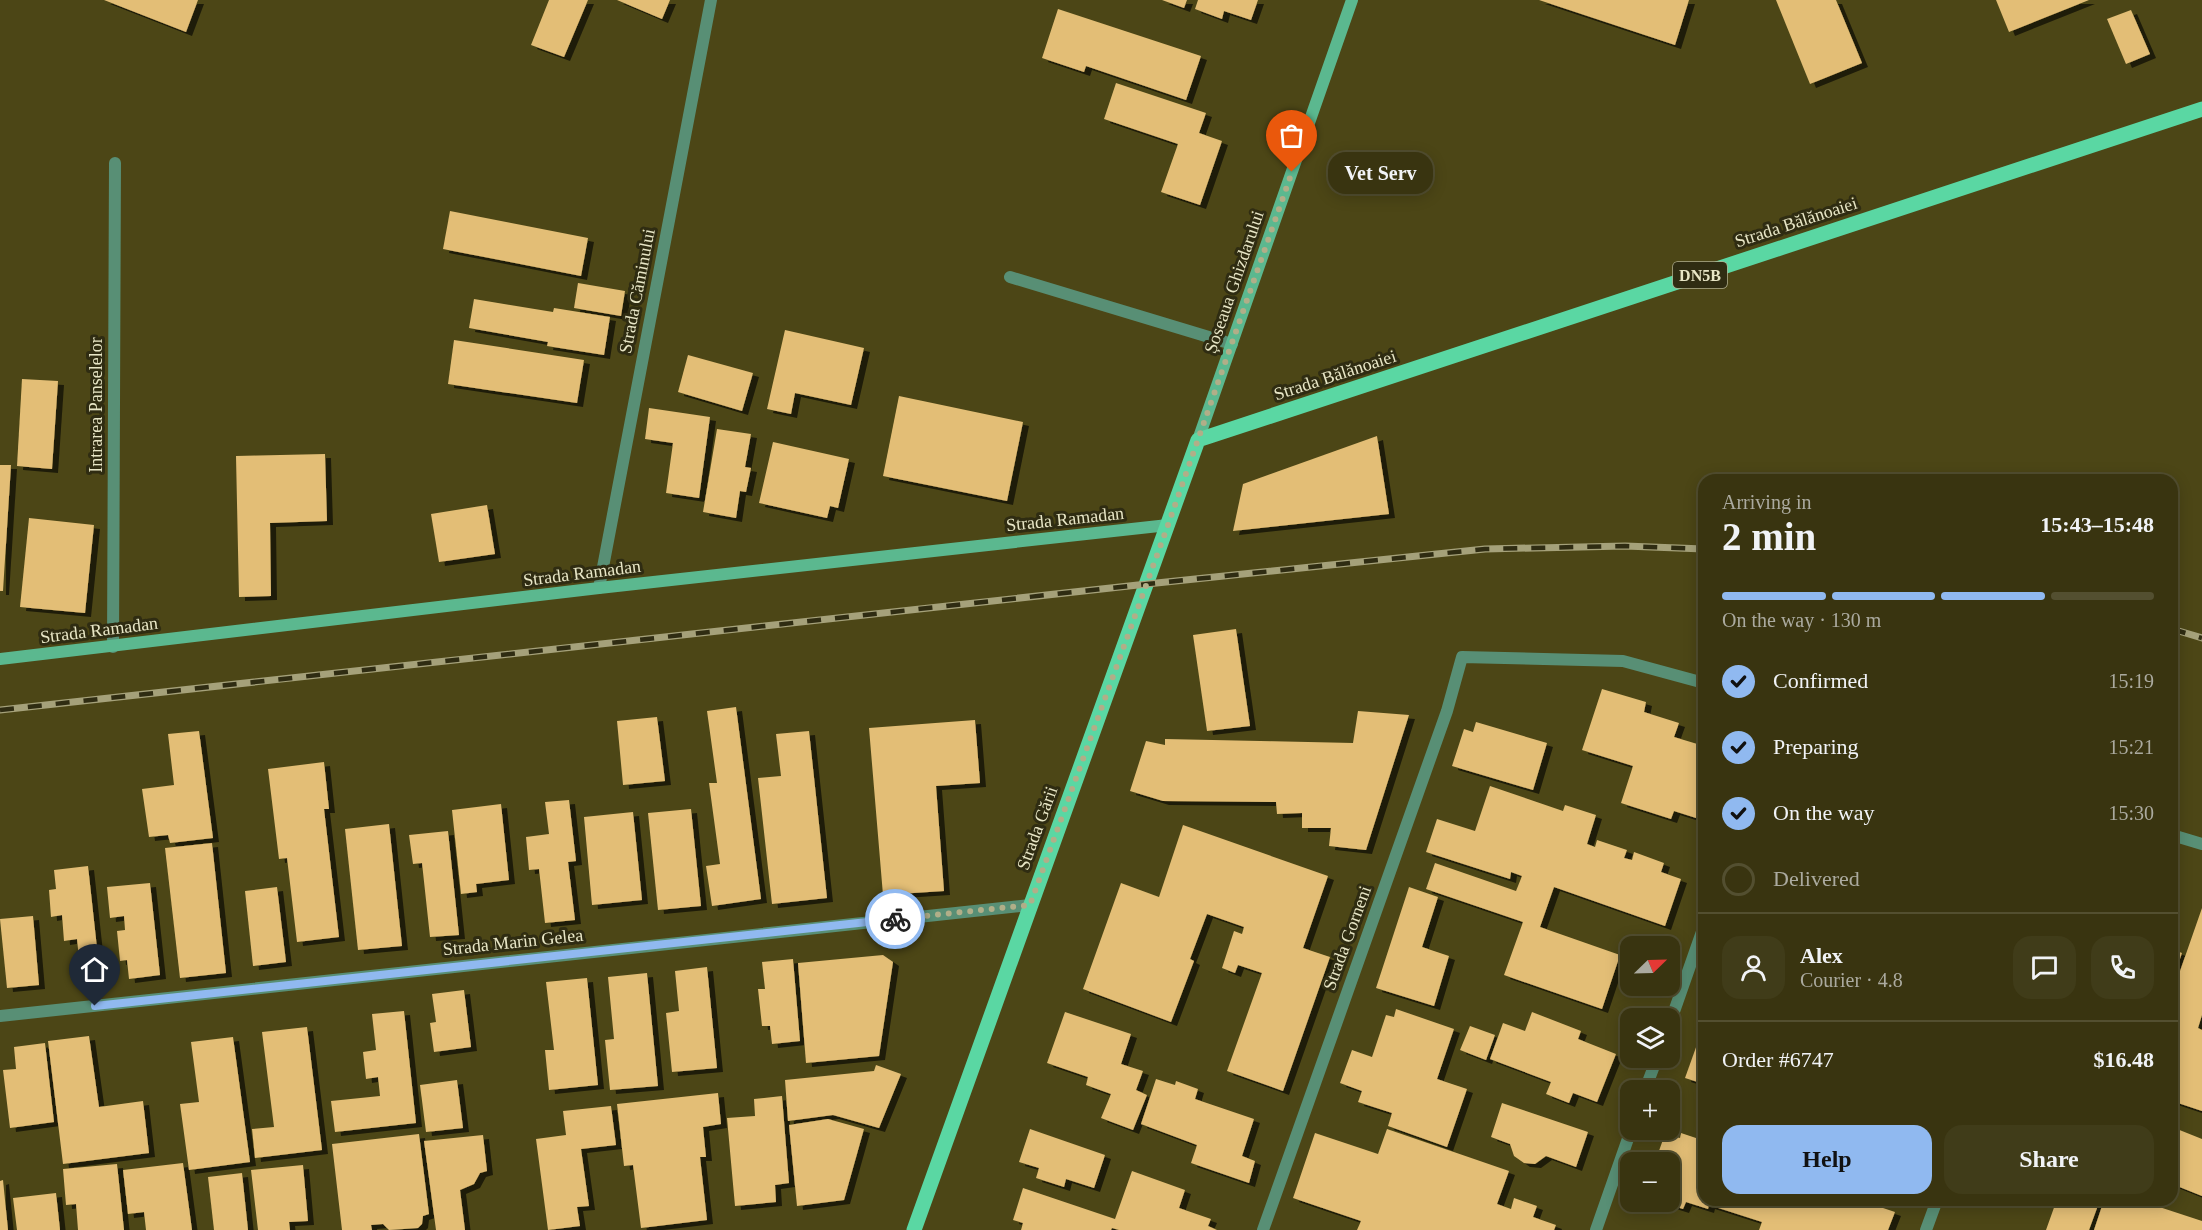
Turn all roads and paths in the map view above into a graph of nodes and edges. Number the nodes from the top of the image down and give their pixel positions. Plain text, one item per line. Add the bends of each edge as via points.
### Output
1 (711, 0) edge
2 (1352, 0) edge
3 (2202, 109) edge
4 (115, 163) dead end
5 (1010, 277) dead end
6 (1232, 344) junction
7 (1198, 440) junction
8 (1168, 525) junction
9 (599, 588) junction
10 (112, 647) junction
11 (0, 659) edge
12 (1698, 681) edge
13 (2178, 837) edge
14 (2202, 844) edge
15 (1030, 905) junction
16 (1698, 943) edge
17 (1675, 1008) edge
18 (0, 1016) edge
19 (1628, 1140) edge
20 (1935, 1206) edge
21 (914, 1230) edge
22 (1263, 1230) edge
23 (1596, 1230) edge
24 (1926, 1230) edge

1 - 9 street, Strada Căminului
2 - 6 street, Șoseaua Ghizdarului
3 - 7 main road, Strada Bălănoaiei / DN5B
4 - 10 street, Intrarea Panselelor
5 - 6 street
6 - 7 street, Șoseaua Ghizdarului
7 - 8 main road, Strada Gării
8 - 9 street, Strada Ramadan
8 - 15 main road, Strada Gării
9 - 10 street, Strada Ramadan
10 - 11 street, Strada Ramadan
12 - 22 street, Strada Gorneni via 1623,661 1462,657 1447,711
13 - 14 street
15 - 18 street, Strada Marin Gelea
15 - 21 main road, Strada Gării
16 - 17 street
19 - 23 street
20 - 24 street

